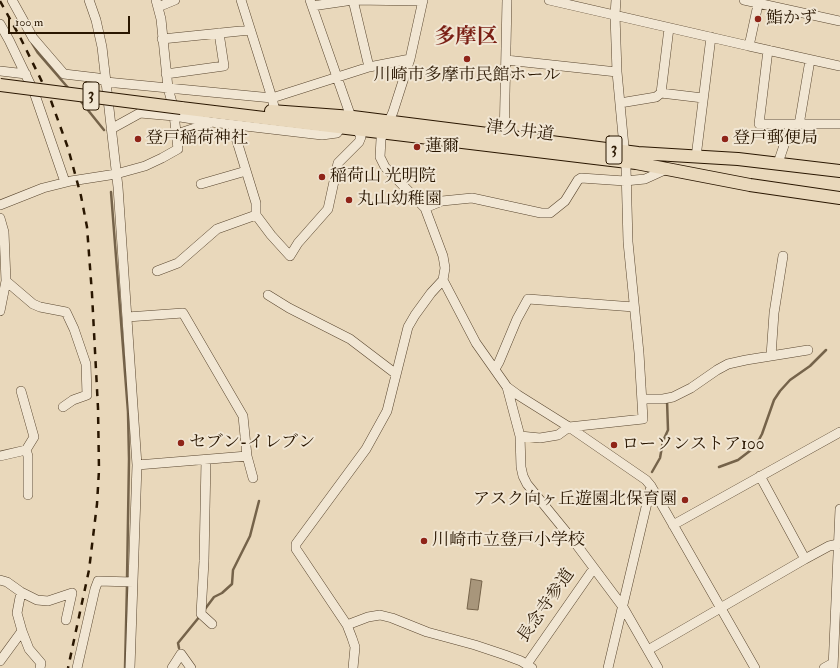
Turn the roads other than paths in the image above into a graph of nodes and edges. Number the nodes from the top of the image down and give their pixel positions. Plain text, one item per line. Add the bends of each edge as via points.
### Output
1 (12, 0) edge
2 (89, 0) edge
3 (175, 0) edge
4 (241, 0) edge
5 (353, 0) edge
6 (423, 0) edge
7 (507, 0) edge
8 (549, 0) edge
9 (616, 0) edge
10 (744, 0) edge
11 (759, 2) edge
12 (310, 3) edge
13 (157, 4) edge
14 (615, 15) junction
15 (840, 21) edge
16 (0, 24) edge
17 (669, 28) junction
18 (250, 30) junction
19 (219, 33) junction
20 (711, 37) junction
21 (162, 39) junction
22 (749, 46) junction
23 (768, 50) junction
24 (410, 59) junction
25 (506, 60) junction
26 (810, 60) junction
27 (840, 66) edge
28 (369, 67) junction
29 (0, 71) edge
30 (617, 72) junction
31 (26, 74) junction
32 (166, 74) junction
33 (336, 77) junction
34 (106, 82) junction
35 (0, 87) edge
36 (168, 88) junction
37 (34, 92) junction
38 (661, 93) junction
39 (77, 97) dead end
40 (107, 97) junction
41 (272, 98) junction
42 (703, 98) junction
43 (620, 103) junction
44 (195, 109) junction
45 (275, 111) junction
46 (178, 112) junction
47 (351, 117) junction
48 (389, 121) junction
49 (211, 122) junction
50 (840, 124) edge
51 (232, 125) junction
52 (795, 125) junction
53 (341, 127) junction
54 (111, 129) junction
55 (357, 129) junction
56 (383, 132) junction
57 (177, 134) junction
58 (504, 141) junction
59 (625, 157) junction
60 (696, 157) junction
61 (778, 163) junction
62 (668, 168) junction
63 (246, 171) junction
64 (840, 172) edge
65 (116, 174) junction
66 (625, 181) junction
67 (65, 182) junction
68 (201, 184) dead end
69 (840, 198) edge
70 (0, 205) edge
71 (425, 208) junction
72 (256, 215) junction
73 (0, 218) edge
74 (2, 232) edge
75 (783, 256) dead end
76 (157, 271) dead end
77 (443, 280) junction
78 (6, 281) junction
79 (268, 295) dead end
80 (634, 307) junction
81 (0, 311) edge
82 (127, 317) junction
83 (808, 350) dead end
84 (771, 356) junction
85 (495, 369) junction
86 (396, 374) junction
87 (508, 386) junction
88 (20, 391) dead end
89 (642, 398) junction
90 (63, 407) dead end
91 (569, 427) junction
92 (840, 432) edge
93 (520, 436) junction
94 (26, 450) junction
95 (0, 456) edge
96 (247, 456) junction
97 (206, 460) junction
98 (137, 465) junction
99 (760, 476) junction
100 (253, 478) dead end
101 (651, 486) junction
102 (28, 495) dead end
103 (840, 509) edge
104 (673, 525) junction
105 (838, 544) junction
106 (805, 559) junction
107 (594, 568) junction
108 (0, 580) edge
109 (133, 582) junction
110 (21, 592) junction
111 (623, 607) junction
112 (720, 608) junction
113 (66, 620) dead end
114 (212, 624) dead end
115 (347, 625) junction
116 (22, 631) junction
117 (648, 650) junction
118 (0, 661) edge
119 (529, 666) edge
120 (833, 666) edge
121 (40, 668) edge
122 (77, 668) edge
123 (130, 668) edge
124 (172, 668) edge
125 (191, 668) edge
126 (353, 668) edge
127 (608, 668) edge
128 (658, 668) edge
129 (755, 668) edge
130 (824, 668) edge

1 - 34 street via 33,38 64,74 98,78
2 - 34 street via 99,33
3 - 13 street
4 - 18 street
5 - 6 street
5 - 12 street
5 - 28 street
6 - 24 street
7 - 25 street
8 - 14 street
9 - 14 street
10 - 11 street
11 - 15 street
11 - 22 street
12 - 33 street
13 - 21 street
14 - 17 street
14 - 30 street
16 - 31 street
17 - 20 street
17 - 38 street
18 - 19 street
18 - 41 street
19 - 21 street
19 - 32 street via 224,66
20 - 22 street
20 - 42 street
21 - 32 street
22 - 23 street
23 - 26 street
23 - 52 street via 759,124
24 - 28 street
24 - 48 street
25 - 30 street
25 - 58 street
26 - 27 street
26 - 52 street
28 - 33 street
29 - 31 street
30 - 43 street
31 - 37 street
32 - 36 street
33 - 41 street
33 - 47 street
34 - 36 street
34 - 40 street
35 - 37 street
35 - 46 main road, 3, bridge
36 - 41 street
36 - 46 street
37 - 67 street
38 - 42 street
38 - 43 street
39 - 40 street via 91,94
40 - 54 street
41 - 45 street
42 - 60 street
43 - 59 street
44 - 45 main road, 津久井道 / 3
44 - 46 main road, 津久井道 / 3
44 - 53 main road, 津久井道 / 3
45 - 47 main road, 津久井道 / 3
46 - 49 street
46 - 54 street via 140,113
46 - 57 street
47 - 48 main road, 津久井道 / 3
48 - 56 street
48 - 58 main road, 津久井道 / 3
49 - 51 street
49 - 57 street
50 - 52 street
51 - 53 street via 322,135 337,133
51 - 63 street
52 - 61 street
53 - 55 main road, 津久井道 / 3
54 - 65 street
55 - 56 main road, 津久井道 / 3
55 - 72 street via 361,137 338,163 328,209 290,256
56 - 58 main road, 津久井道 / 3
56 - 71 street via 380,157 385,167
57 - 65 street via 178,149 145,166
58 - 59 main road, 津久井道 / 3
59 - 60 main road, 津久井道 / 3
59 - 62 main road, 津久井道 / 3
59 - 66 street
60 - 61 main road, 津久井道 / 3
61 - 64 main road, 津久井道 / 3
62 - 66 street via 645,179
62 - 69 main road, 津久井道 / 3 via 750,185
63 - 68 street
63 - 72 street via 256,203
65 - 67 street
65 - 82 street
66 - 71 street via 581,178 565,201 550,213 472,198 442,201
66 - 80 street
67 - 70 street via 42,188
71 - 77 street via 443,256
72 - 76 street via 217,229 178,263
73 - 74 street
74 - 78 street
75 - 84 street via 774,313
77 - 85 street via 471,334
77 - 86 street via 415,314 408,327
78 - 81 street
78 - 90 street via 33,304 66,312 74,329 86,364 87,395
79 - 86 street via 350,339
80 - 85 street via 528,299
80 - 89 street
82 - 96 street via 183,313 243,416
82 - 98 street
83 - 84 street
84 - 89 street via 728,364 673,397 663,400
85 - 87 street
86 - 115 street via 387,411 366,449 296,544 296,549
87 - 91 street
87 - 93 street
88 - 94 street via 34,437
89 - 91 street via 643,419
91 - 93 street via 558,435 540,438
91 - 101 street
92 - 99 street
93 - 107 street via 522,471 527,484
94 - 95 street
94 - 102 street
96 - 97 street
96 - 100 street
97 - 98 street
97 - 114 street via 202,616
98 - 109 street
99 - 104 street
99 - 106 street
101 - 104 street
101 - 111 street
103 - 105 street
104 - 112 street
105 - 106 street
105 - 120 street
106 - 112 street
107 - 111 street
107 - 119 street, 長念寺参道
108 - 110 street
109 - 122 street via 98,581 94,589
109 - 123 street
110 - 113 street via 37,600 48,601 72,593
110 - 116 street via 17,613
111 - 117 street
111 - 127 street
112 - 117 street
112 - 129 street
115 - 119 street via 380,615 427,632 475,645
115 - 126 street via 355,647
116 - 118 street
116 - 121 street via 29,649 41,662
117 - 128 street
120 - 130 street
124 - 125 street via 181,654

